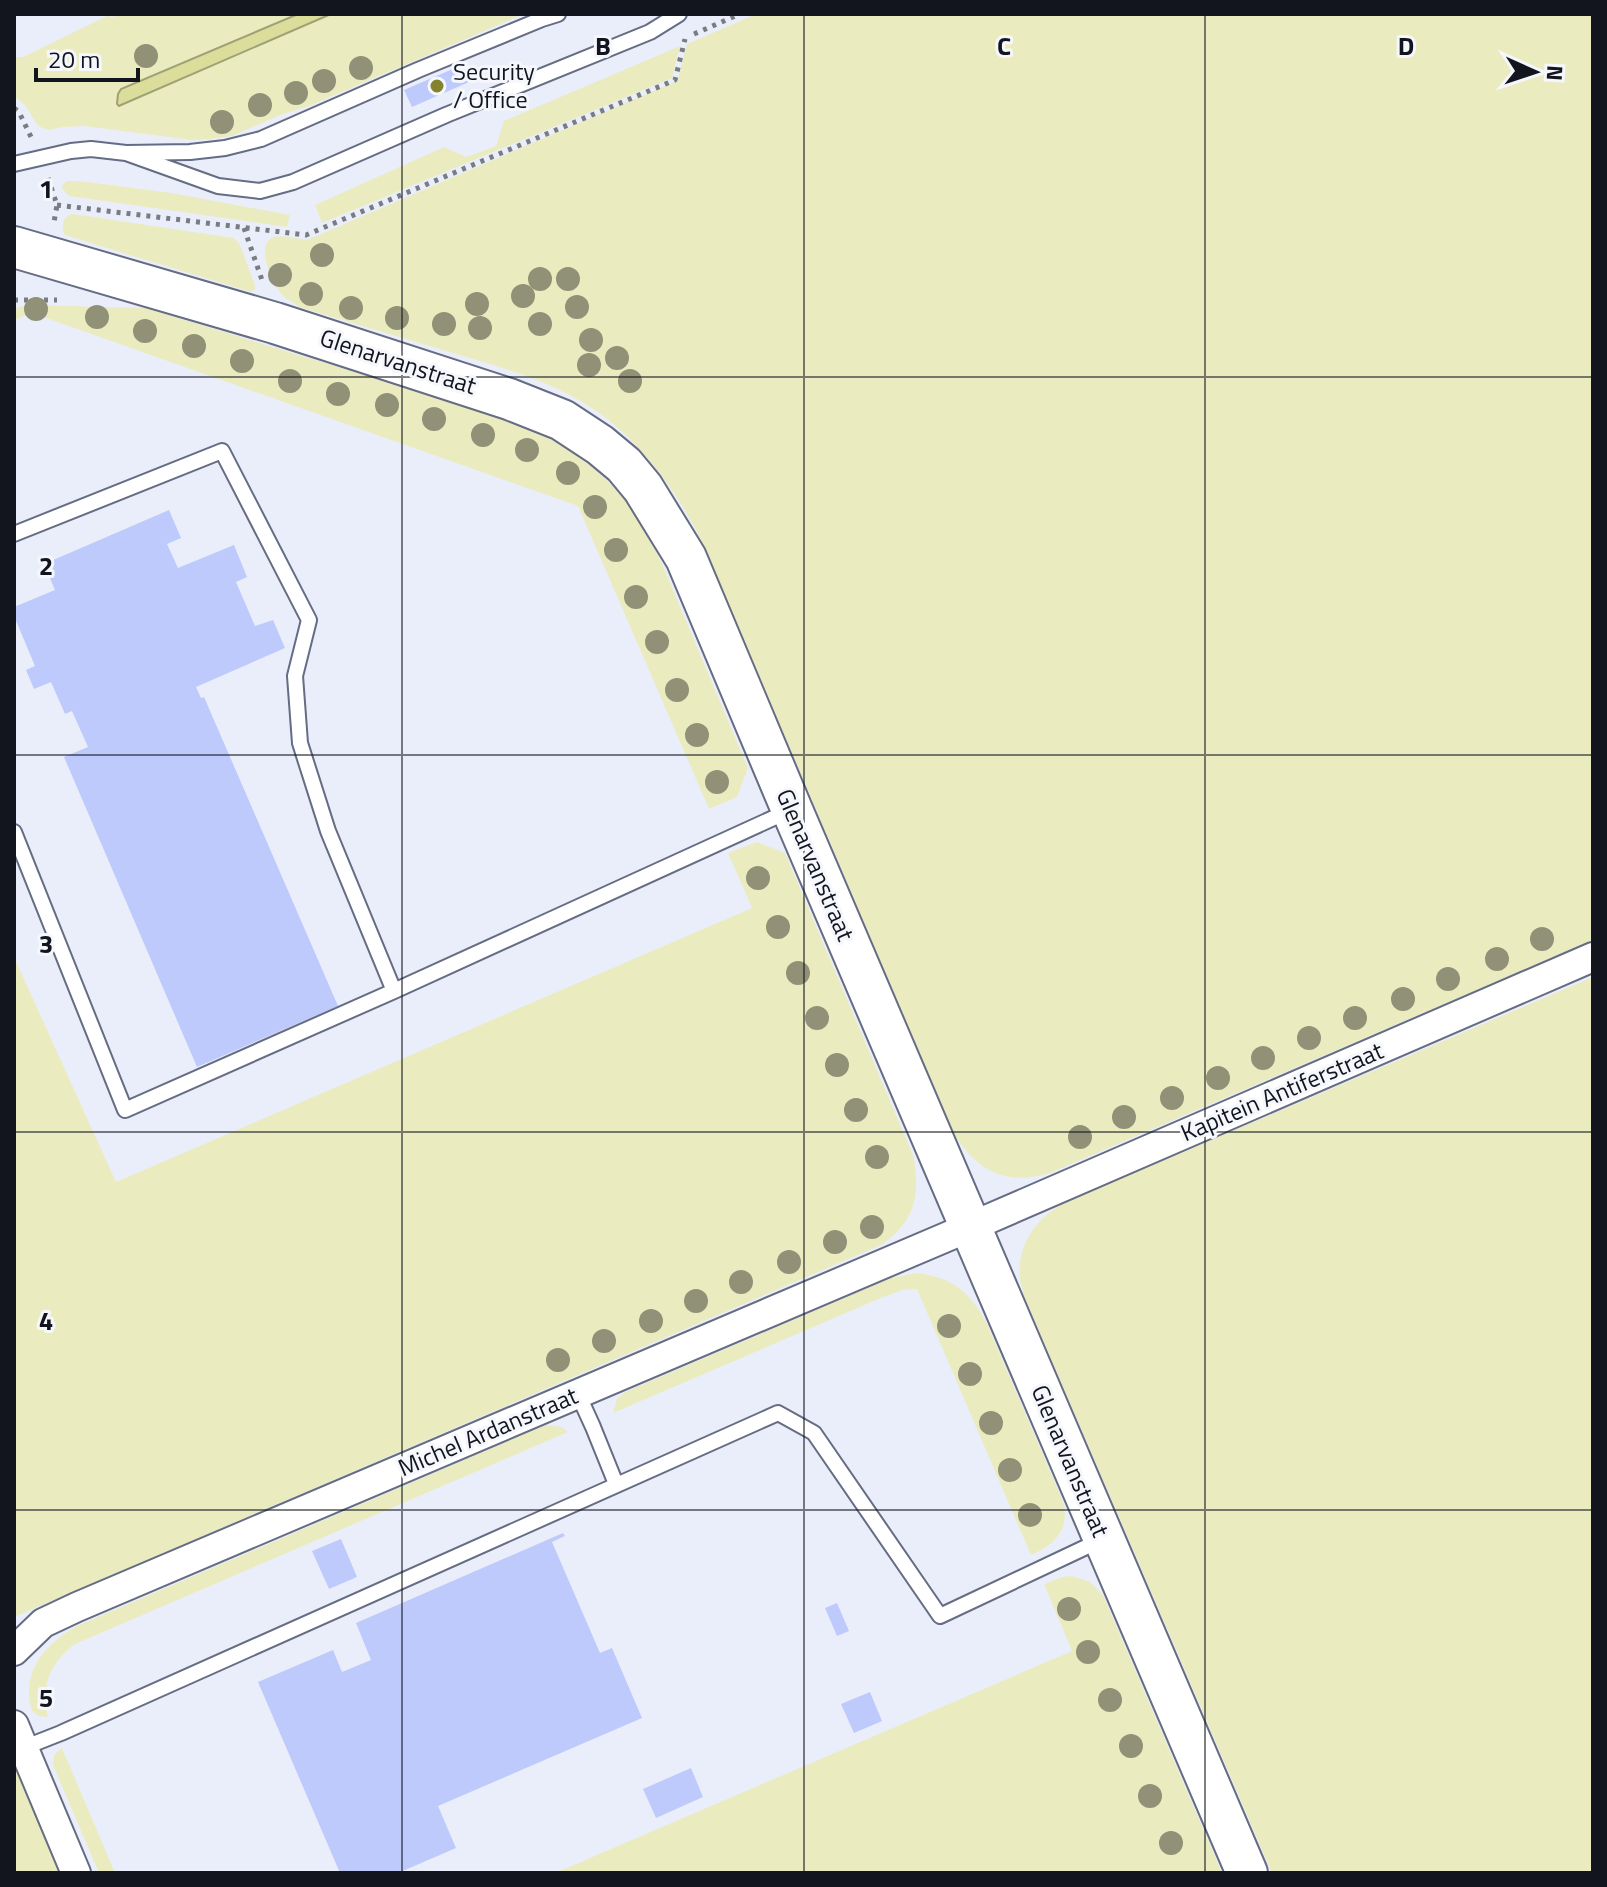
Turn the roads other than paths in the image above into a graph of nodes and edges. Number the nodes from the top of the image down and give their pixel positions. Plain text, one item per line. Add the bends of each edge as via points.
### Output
1 (558, 14) edge
2 (679, 14) edge
3 (126, 153) junction
4 (14, 164) edge
5 (30, 252) edge
6 (14, 534) edge
7 (792, 810) junction
8 (14, 832) edge
9 (1593, 957) edge
10 (394, 991) junction
11 (970, 1227) junction
12 (578, 1394) junction
13 (616, 1484) junction
14 (1104, 1539) junction
15 (14, 1651) edge
16 (18, 1736) edge
17 (76, 1873) edge
18 (1247, 1873) edge

1 - 3 lane via 261,139 190,152
2 - 3 lane via 650,32 293,182 260,191 218,186
3 - 4 lane via 91,149
5 - 7 street, Glenarvanstraat via 275,323 509,399 562,420 600,445 643,488 686,558
6 - 10 lane via 222,451 309,620 295,676 300,743 328,831
7 - 10 lane
7 - 11 street, Glenarvanstraat
8 - 10 lane via 125,1110
9 - 11 street, Kapitein Antiferstraat
11 - 12 street, Michel Ardanstraat
11 - 14 street, Glenarvanstraat
12 - 13 lane
12 - 15 street, Michel Ardanstraat via 77,1607 43,1623
13 - 14 lane via 778,1413 814,1433 940,1616
13 - 16 lane via 61,1733
14 - 18 street, Glenarvanstraat
16 - 17 street

